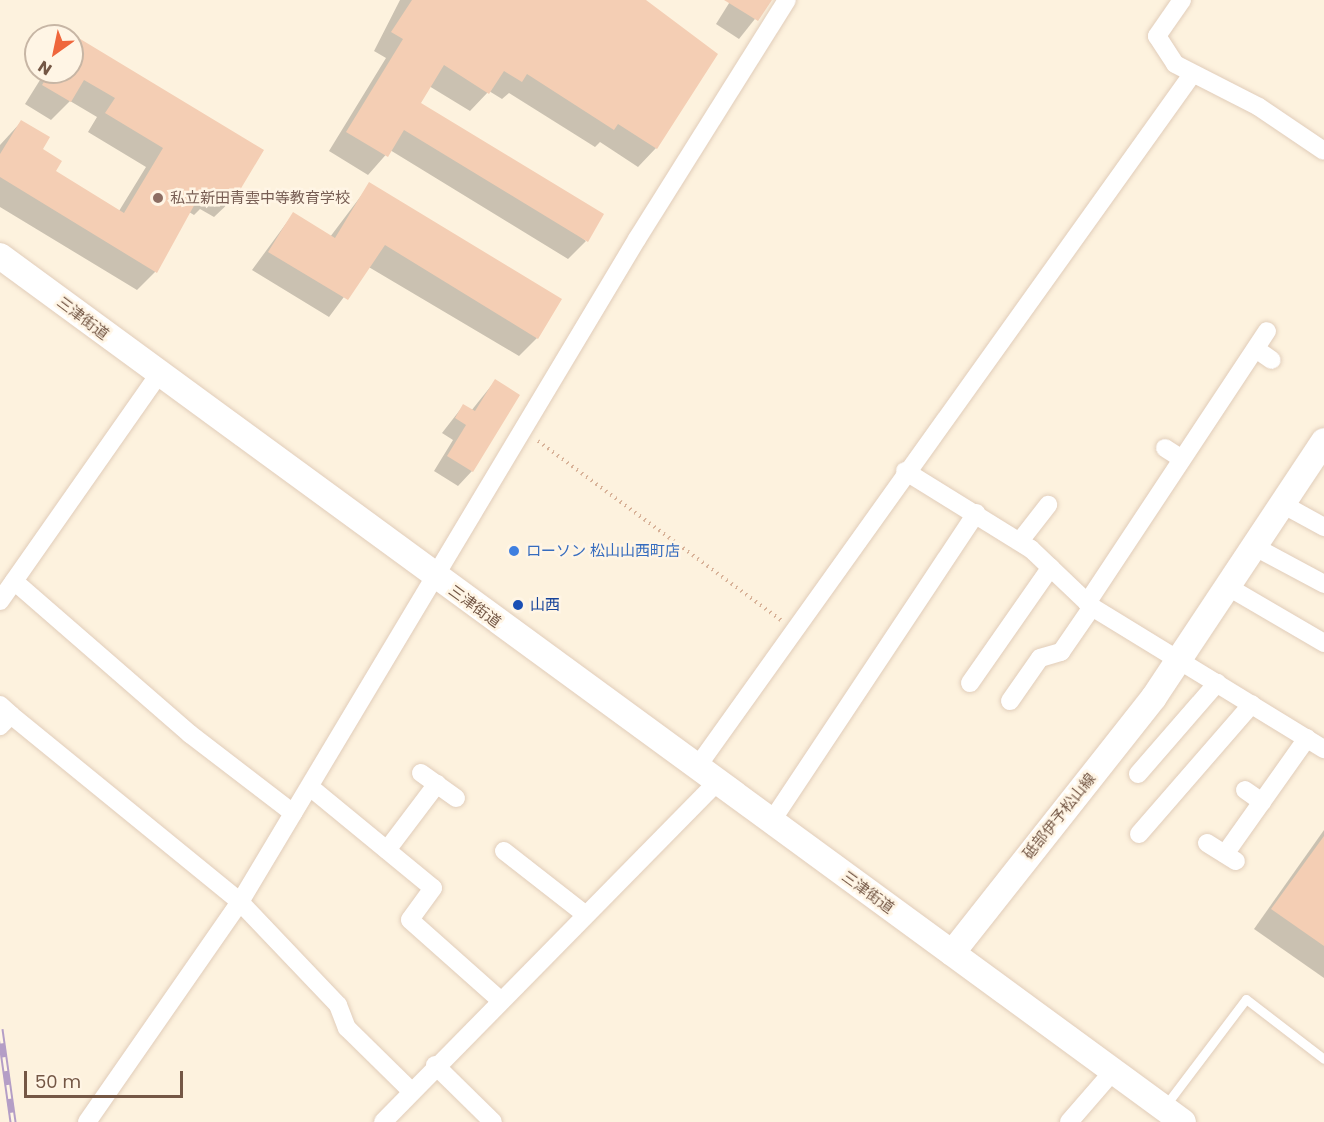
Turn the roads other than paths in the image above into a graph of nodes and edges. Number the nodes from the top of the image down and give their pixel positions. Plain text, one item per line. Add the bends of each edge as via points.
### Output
1 (787, 0) edge
2 (1182, 0) edge
3 (1191, 76) junction
4 (1324, 151) edge
5 (0, 256) edge
6 (1267, 332) dead end
7 (1256, 349) junction
8 (1272, 360) dead end
9 (159, 374) junction
10 (1324, 441) edge
11 (1165, 448) dead end
12 (1182, 459) junction
13 (905, 471) junction
14 (1048, 505) dead end
15 (1284, 505) junction
16 (976, 513) junction
17 (1324, 527) edge
18 (1020, 542) junction
19 (1257, 548) junction
20 (1051, 567) junction
21 (436, 577) junction
22 (14, 581) junction
23 (1324, 584) edge
24 (1230, 588) junction
25 (0, 601) edge
26 (1090, 605) junction
27 (1324, 643) edge
28 (1180, 660) junction
29 (970, 683) dead end
30 (1217, 683) junction
31 (1010, 702) dead end
32 (1252, 704) junction
33 (4, 715) edge
34 (1306, 738) junction
35 (1324, 749) edge
36 (421, 773) dead end
37 (1138, 774) dead end
38 (707, 775) junction
39 (436, 784) junction
40 (310, 787) junction
41 (1245, 790) dead end
42 (456, 798) dead end
43 (1262, 802) junction
44 (293, 813) junction
45 (771, 822) junction
46 (1139, 834) dead end
47 (1207, 843) dead end
48 (387, 850) junction
49 (504, 851) dead end
50 (240, 902) junction
51 (586, 915) junction
52 (952, 953) junction
53 (500, 1000) junction
54 (1324, 1059) edge
55 (435, 1065) junction
56 (1114, 1070) junction
57 (411, 1091) junction
58 (1173, 1115) edge
59 (87, 1122) edge
60 (383, 1122) edge
61 (493, 1122) edge
62 (1069, 1122) edge

1 - 21 street
2 - 3 street via 1157,36 1175,64
3 - 4 street via 1259,107
3 - 13 street
5 - 9 street, 三津街道
6 - 7 street
7 - 8 street
7 - 12 street
9 - 21 street, 三津街道
9 - 22 street
10 - 15 street, 砥部伊予松山線
11 - 12 street
12 - 26 street
13 - 16 street
13 - 38 street via 793,629
14 - 18 street
15 - 17 street
15 - 19 street, 砥部伊予松山線
16 - 18 street
16 - 45 street
18 - 20 street
19 - 23 street
19 - 24 street, 砥部伊予松山線
20 - 26 street
20 - 29 street
21 - 38 street, 三津街道
21 - 40 street
22 - 25 street
22 - 44 street via 190,734
24 - 27 street
24 - 28 street, 砥部伊予松山線
26 - 28 street
26 - 31 street via 1061,652 1040,658
28 - 30 street
28 - 52 street, 砥部伊予松山線
30 - 32 street
30 - 37 street
32 - 34 street
32 - 46 street
33 - 50 street
34 - 35 street
34 - 43 street
36 - 39 street
38 - 45 street, 三津街道
38 - 51 street
39 - 42 street
39 - 48 street
40 - 44 street
40 - 48 street
41 - 43 street
43 - 47 street via 1230,858
44 - 50 street
45 - 52 street, 三津街道
48 - 53 street via 433,888 410,920
49 - 51 street
50 - 57 street via 338,1005 347,1028
50 - 59 street
51 - 53 street
52 - 56 street
53 - 55 street
54 - 58 lane via 1246,999
55 - 57 street
55 - 61 street
56 - 58 street
56 - 62 street
57 - 60 street

